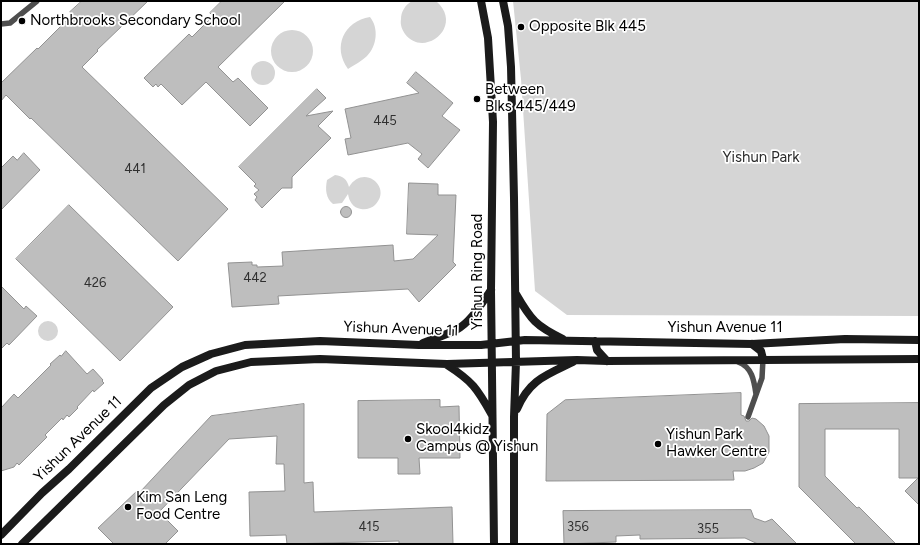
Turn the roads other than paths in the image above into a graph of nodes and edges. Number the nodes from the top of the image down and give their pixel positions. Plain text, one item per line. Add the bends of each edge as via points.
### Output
1 (37, 1) edge
2 (481, 1) edge
3 (503, 1) edge
4 (1, 24) edge
5 (491, 290) junction
6 (516, 294) junction
7 (564, 340) junction
8 (919, 340) edge
9 (516, 341) junction
10 (595, 341) junction
11 (491, 344) junction
12 (752, 344) junction
13 (419, 345) junction
14 (764, 359) junction
15 (919, 359) edge
16 (577, 360) junction
17 (730, 360) junction
18 (607, 361) junction
19 (516, 362) junction
20 (492, 363) junction
21 (447, 364) junction
22 (756, 396) junction
23 (492, 415) junction
24 (514, 417) junction
25 (748, 417) dead end
26 (1, 535) edge
27 (22, 544) edge
28 (494, 544) edge
29 (514, 544) edge

1 - 4 lane via 10,24
2 - 5 street, Yishun Ring Road via 488,38 493,122
3 - 6 street via 512,67
5 - 11 street, Yishun Ring Road
5 - 13 street via 477,311 457,330
6 - 7 street via 533,320 546,331
6 - 9 street
7 - 9 street, Yishun Avenue 11
7 - 10 street, Yishun Avenue 11
8 - 12 street, Yishun Avenue 11 via 845,339
9 - 11 street, Yishun Avenue 11
9 - 19 street
10 - 12 street, Yishun Avenue 11
10 - 18 street via 597,350
11 - 13 street, Yishun Avenue 11
11 - 20 street, Yishun Ring Road
12 - 14 street via 761,351
13 - 26 street, Yishun Avenue 11 via 320,341 245,345 211,354 182,367 151,388
14 - 15 street, Yishun Avenue 11
14 - 17 street, Yishun Avenue 11
14 - 22 lane via 762,378
16 - 18 street, Yishun Avenue 11
16 - 19 street, Yishun Avenue 11
16 - 24 street via 544,375 532,384 522,398
17 - 18 street, Yishun Avenue 11
17 - 22 lane via 744,364 751,372
19 - 20 street, Yishun Avenue 11
19 - 24 street
20 - 21 street, Yishun Avenue 11
20 - 23 street, Yishun Ring Road
21 - 23 street via 472,383
21 - 27 street, Yishun Avenue 11 via 320,359 251,362 216,371 189,385 164,405
22 - 25 lane
23 - 28 street, Yishun Ring Road
24 - 29 street

